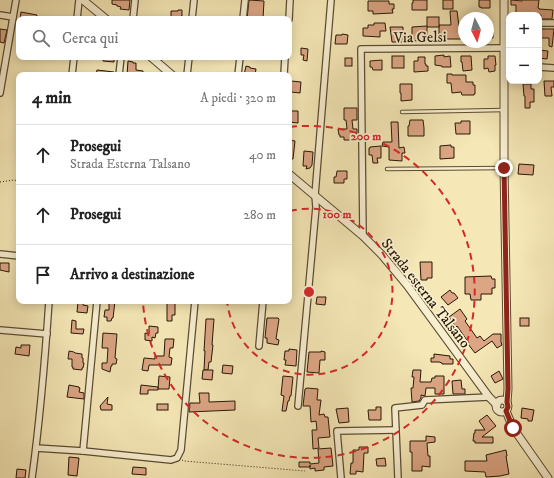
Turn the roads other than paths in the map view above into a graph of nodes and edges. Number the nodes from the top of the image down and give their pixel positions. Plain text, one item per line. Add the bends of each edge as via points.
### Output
1 (16, 0) edge
2 (79, 0) edge
3 (83, 0) edge
4 (135, 0) edge
5 (194, 0) edge
6 (245, 0) edge
7 (290, 0) edge
8 (331, 0) edge
9 (504, 0) edge
10 (0, 15) edge
11 (77, 16) edge
12 (102, 16) edge
13 (133, 16) edge
14 (192, 16) edge
15 (243, 16) edge
16 (289, 16) edge
17 (13, 17) junction
18 (506, 22) edge
19 (542, 23) edge
20 (554, 23) edge
21 (504, 48) junction
22 (506, 59) edge
23 (74, 60) edge
24 (121, 60) edge
25 (154, 60) edge
26 (189, 60) edge
27 (240, 60) edge
28 (285, 60) edge
29 (542, 67) edge
30 (554, 68) edge
31 (72, 72) edge
32 (119, 72) edge
33 (168, 72) edge
34 (187, 72) edge
35 (238, 72) edge
36 (284, 72) edge
37 (506, 79) edge
38 (0, 92) edge
39 (504, 110) junction
40 (402, 112) dead end
41 (504, 168) junction
42 (386, 169) dead end
43 (292, 176) edge
44 (315, 195) junction
45 (363, 236) junction
46 (0, 254) edge
47 (16, 256) edge
48 (49, 304) edge
49 (98, 304) edge
50 (195, 304) edge
51 (263, 304) edge
52 (0, 330) edge
53 (47, 334) junction
54 (259, 346) dead end
55 (489, 397) junction
56 (507, 402) junction
57 (497, 405) junction
58 (298, 406) dead end
59 (506, 411) junction
60 (396, 430) junction
61 (36, 448) junction
62 (83, 452) junction
63 (32, 478) edge
64 (341, 478) edge
65 (398, 478) edge
66 (548, 478) edge

1 - 17 street
2 - 11 street
3 - 12 street
4 - 13 street
5 - 14 street
6 - 15 street
7 - 16 street
8 - 44 street
9 - 18 street
10 - 17 street
17 - 38 street
18 - 21 street
19 - 20 street
21 - 22 street
21 - 45 street, Via Gelsi via 361,49
23 - 31 street
24 - 32 street
25 - 33 street
26 - 34 street
27 - 35 street
28 - 36 street
29 - 30 street
37 - 39 street
39 - 40 lane
39 - 41 street
41 - 42 lane
41 - 56 street
43 - 44 street, Strada esterna Talsano
44 - 45 street, Strada esterna Talsano
44 - 58 street
45 - 55 street, Strada esterna Talsano via 407,285
46 - 47 street
48 - 53 street
49 - 62 street
50 - 62 street via 181,450 177,458 171,460
51 - 54 street
52 - 53 street
53 - 61 street
55 - 57 street, Strada esterna Talsano
55 - 60 street via 425,400 422,405 395,408
56 - 57 street via 501,401
56 - 59 street
57 - 59 street via 498,410
59 - 66 street via 513,428
60 - 64 street via 337,431
60 - 65 street
61 - 62 street
61 - 63 street

